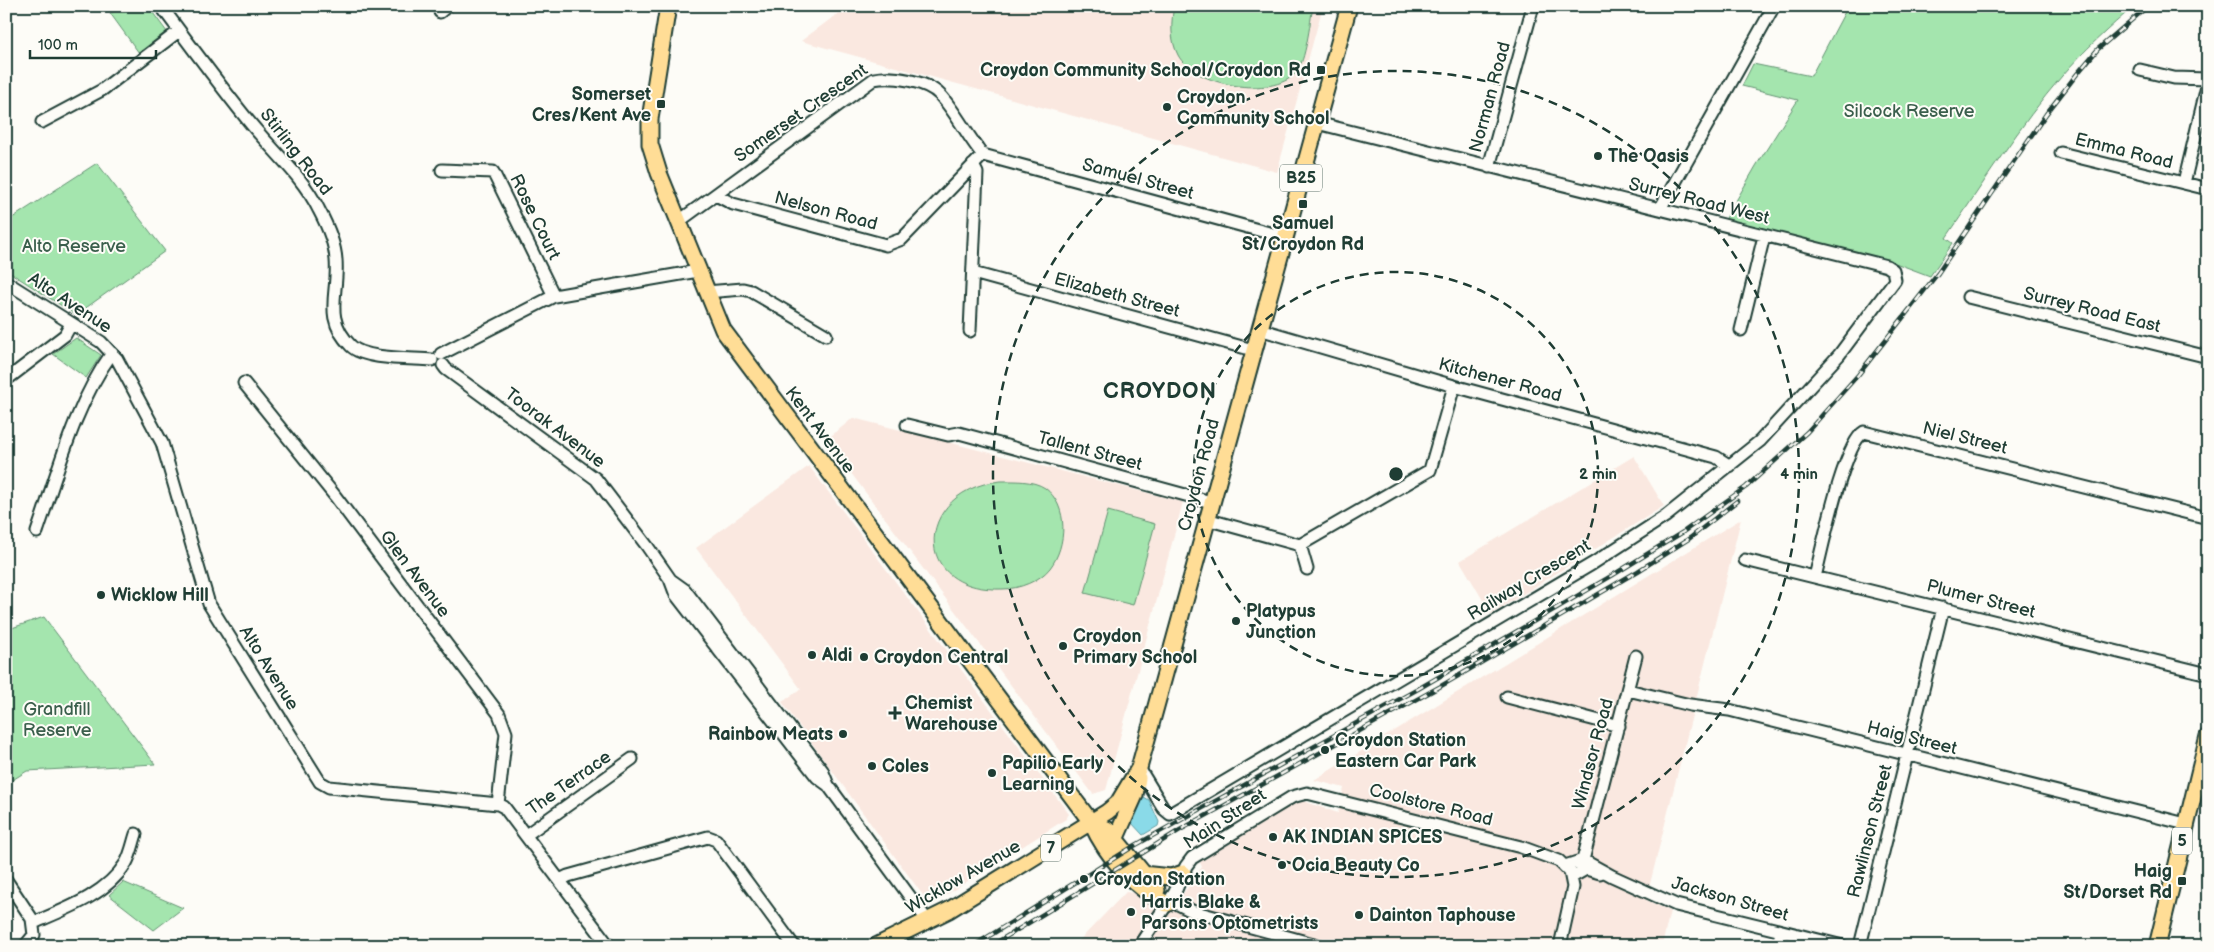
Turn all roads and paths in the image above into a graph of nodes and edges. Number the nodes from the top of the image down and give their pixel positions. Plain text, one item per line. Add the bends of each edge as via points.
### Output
1 (162, 6) edge
2 (668, 6) edge
3 (1349, 6) edge
4 (1533, 6) edge
5 (1774, 6) edge
6 (179, 30) junction
7 (2140, 70) dead end
8 (2208, 80) edge
9 (42, 122) dead end
10 (1317, 123) junction
11 (2061, 153) dead end
12 (983, 155) junction
13 (974, 165) junction
14 (1489, 167) junction
15 (442, 170) dead end
16 (2184, 183) junction
17 (2208, 189) edge
18 (716, 195) junction
19 (1660, 209) junction
20 (678, 222) junction
21 (1764, 236) junction
22 (1284, 237) junction
23 (698, 271) junction
24 (973, 273) junction
25 (1894, 275) joint
26 (6, 282) edge
27 (706, 292) junction
28 (554, 296) junction
29 (1968, 297) dead end
30 (71, 324) junction
31 (1259, 329) junction
32 (1741, 330) dead end
33 (970, 331) dead end
34 (826, 335) dead end
35 (1253, 350) junction
36 (112, 353) junction
37 (2208, 357) edge
38 (439, 360) junction
39 (6, 380) edge
40 (244, 383) dead end
41 (1454, 386) junction
42 (907, 426) dead end
43 (1730, 466) junction
44 (1211, 502) junction
45 (2208, 518) edge
46 (1206, 519) junction
47 (37, 532) dead end
48 (1300, 545) junction
49 (1745, 560) dead end
50 (1307, 569) dead end
51 (1815, 577) junction
52 (1943, 608) junction
53 (1636, 656) dead end
54 (2208, 674) edge
55 (1628, 690) junction
56 (1507, 697) dead end
57 (1619, 726) junction
58 (2208, 736) edge
59 (1907, 755) junction
60 (632, 759) dead end
61 (1139, 768) junction
62 (1286, 801) joint
63 (498, 804) junction
64 (1091, 822) junction
65 (2186, 824) junction
66 (136, 834) dead end
67 (526, 835) junction
68 (1116, 840) junction
69 (1583, 860) junction
70 (1565, 866) junction
71 (1183, 873) junction
72 (1142, 874) junction
73 (1612, 876) junction
74 (1572, 877) junction
75 (6, 880) edge
76 (560, 880) junction
77 (1169, 902) junction
78 (927, 920) junction
79 (34, 923) junction
80 (1781, 932) junction
81 (25, 946) edge
82 (609, 946) edge
83 (794, 946) edge
84 (876, 946) edge
85 (1139, 946) edge
86 (1321, 946) edge
87 (1560, 946) edge
88 (1778, 946) edge
89 (1843, 946) edge
90 (1860, 946) edge
91 (2157, 946) edge

1 - 6 street, Stirling Road
2 - 20 main road, Kent Avenue via 650,119 650,144
3 - 10 main road, Croydon Road / B25
4 - 14 street, Norman Road
5 - 19 street
6 - 9 street via 102,90
6 - 38 street, Stirling Road via 251,124 304,185 319,210 334,248 337,275 334,318 350,345 366,354
7 - 8 street via 2174,78
8 - 16 street
10 - 14 street, Surrey Road West
10 - 22 main road, Croydon Road / B25
11 - 16 street, Emma Road
12 - 13 street, Nelson Road
12 - 18 street, Somerset Crescent via 970,141 940,94 908,80 884,77 874,79
12 - 22 street, Samuel Street
13 - 18 street, Nelson Road via 902,239 886,245 733,204
13 - 24 street via 977,172
14 - 19 street, Surrey Road West
15 - 28 street, Rose Court via 494,172
16 - 17 street, Emma Road
18 - 20 street, Somerset Crescent
19 - 21 street, Surrey Road West
20 - 23 main road, Kent Avenue
21 - 25 street, Surrey Road West via 1887,266
21 - 32 street
22 - 31 main road, Croydon Road / B25
23 - 27 main road, Kent Avenue
23 - 28 street
24 - 33 street
24 - 35 street, Elizabeth Street
25 - 43 street, Railway Crescent via 1893,285 1839,355 1760,441
26 - 30 street, Alto Avenue
27 - 34 street via 751,291
27 - 64 main road, Kent Avenue via 723,330
28 - 38 street
29 - 37 street, Surrey Road East
30 - 36 street, Alto Avenue via 101,342
30 - 39 street via 65,335
31 - 35 main road, Croydon Road / B25
31 - 41 street, Kitchener Road
35 - 44 main road, Croydon Road / B25
36 - 47 street via 90,387 78,414
36 - 63 street, Alto Avenue via 162,444 209,604 313,774 329,787
38 - 78 street, Toorak Avenue via 446,369 596,479 670,579 676,595 817,777 828,785
40 - 63 street, Glen Avenue via 335,496 499,714 506,734
41 - 43 street, Kitchener Road via 1716,457
41 - 48 street via 1430,470
42 - 44 street, Tallent Street via 948,435 959,433
43 - 61 street, Railway Crescent via 1666,516 1592,564 1170,814
44 - 46 main road, Croydon Road / B25
45 - 51 street, Niel Street via 1864,432 1852,445 1833,503
46 - 48 street
46 - 61 main road, Croydon Road / B25
48 - 50 street
49 - 51 street, Plumer Street
51 - 52 street, Plumer Street
52 - 54 street, Plumer Street
52 - 59 street, Rawlinson Street
53 - 55 street, Windsor Road
55 - 57 street, Windsor Road
55 - 59 street, Haig Street via 1690,705 1729,710
56 - 57 street
57 - 69 street, Windsor Road
58 - 65 main road, 5
59 - 65 street, Haig Street
59 - 90 street, Rawlinson Street
60 - 67 street, The Terrace
61 - 64 main road, Croydon Road / B25 via 1118,803
61 - 68 main road via 1135,795
62 - 70 street, Coolstore Road via 1297,794 1315,794 1521,847 1551,857
62 - 71 street, Main Street via 1200,852
63 - 67 street
64 - 68 main road, Kent Avenue via 1107,829
64 - 77 main road, Kent Avenue via 1100,841 1125,875 1155,898
64 - 78 main road, Wicklow Avenue / 7
65 - 91 main road, 5
66 - 79 street via 126,862 109,882 94,894
67 - 76 street
68 - 72 main road, Kent Avenue
69 - 70 street
69 - 73 street
70 - 74 street
71 - 72 main road via 1171,877
71 - 77 street, Main Street
72 - 77 main road, Kent Avenue
73 - 74 street via 1586,869
73 - 80 street, Jackson Street via 1676,905
74 - 87 street via 1572,897
75 - 79 street
76 - 82 street
76 - 83 street via 708,837 716,840
77 - 85 street, Main Street
77 - 86 street via 1178,909
78 - 84 main road, Wicklow Avenue / 7
79 - 81 street via 34,935
80 - 88 street
80 - 89 street, Jackson Street

